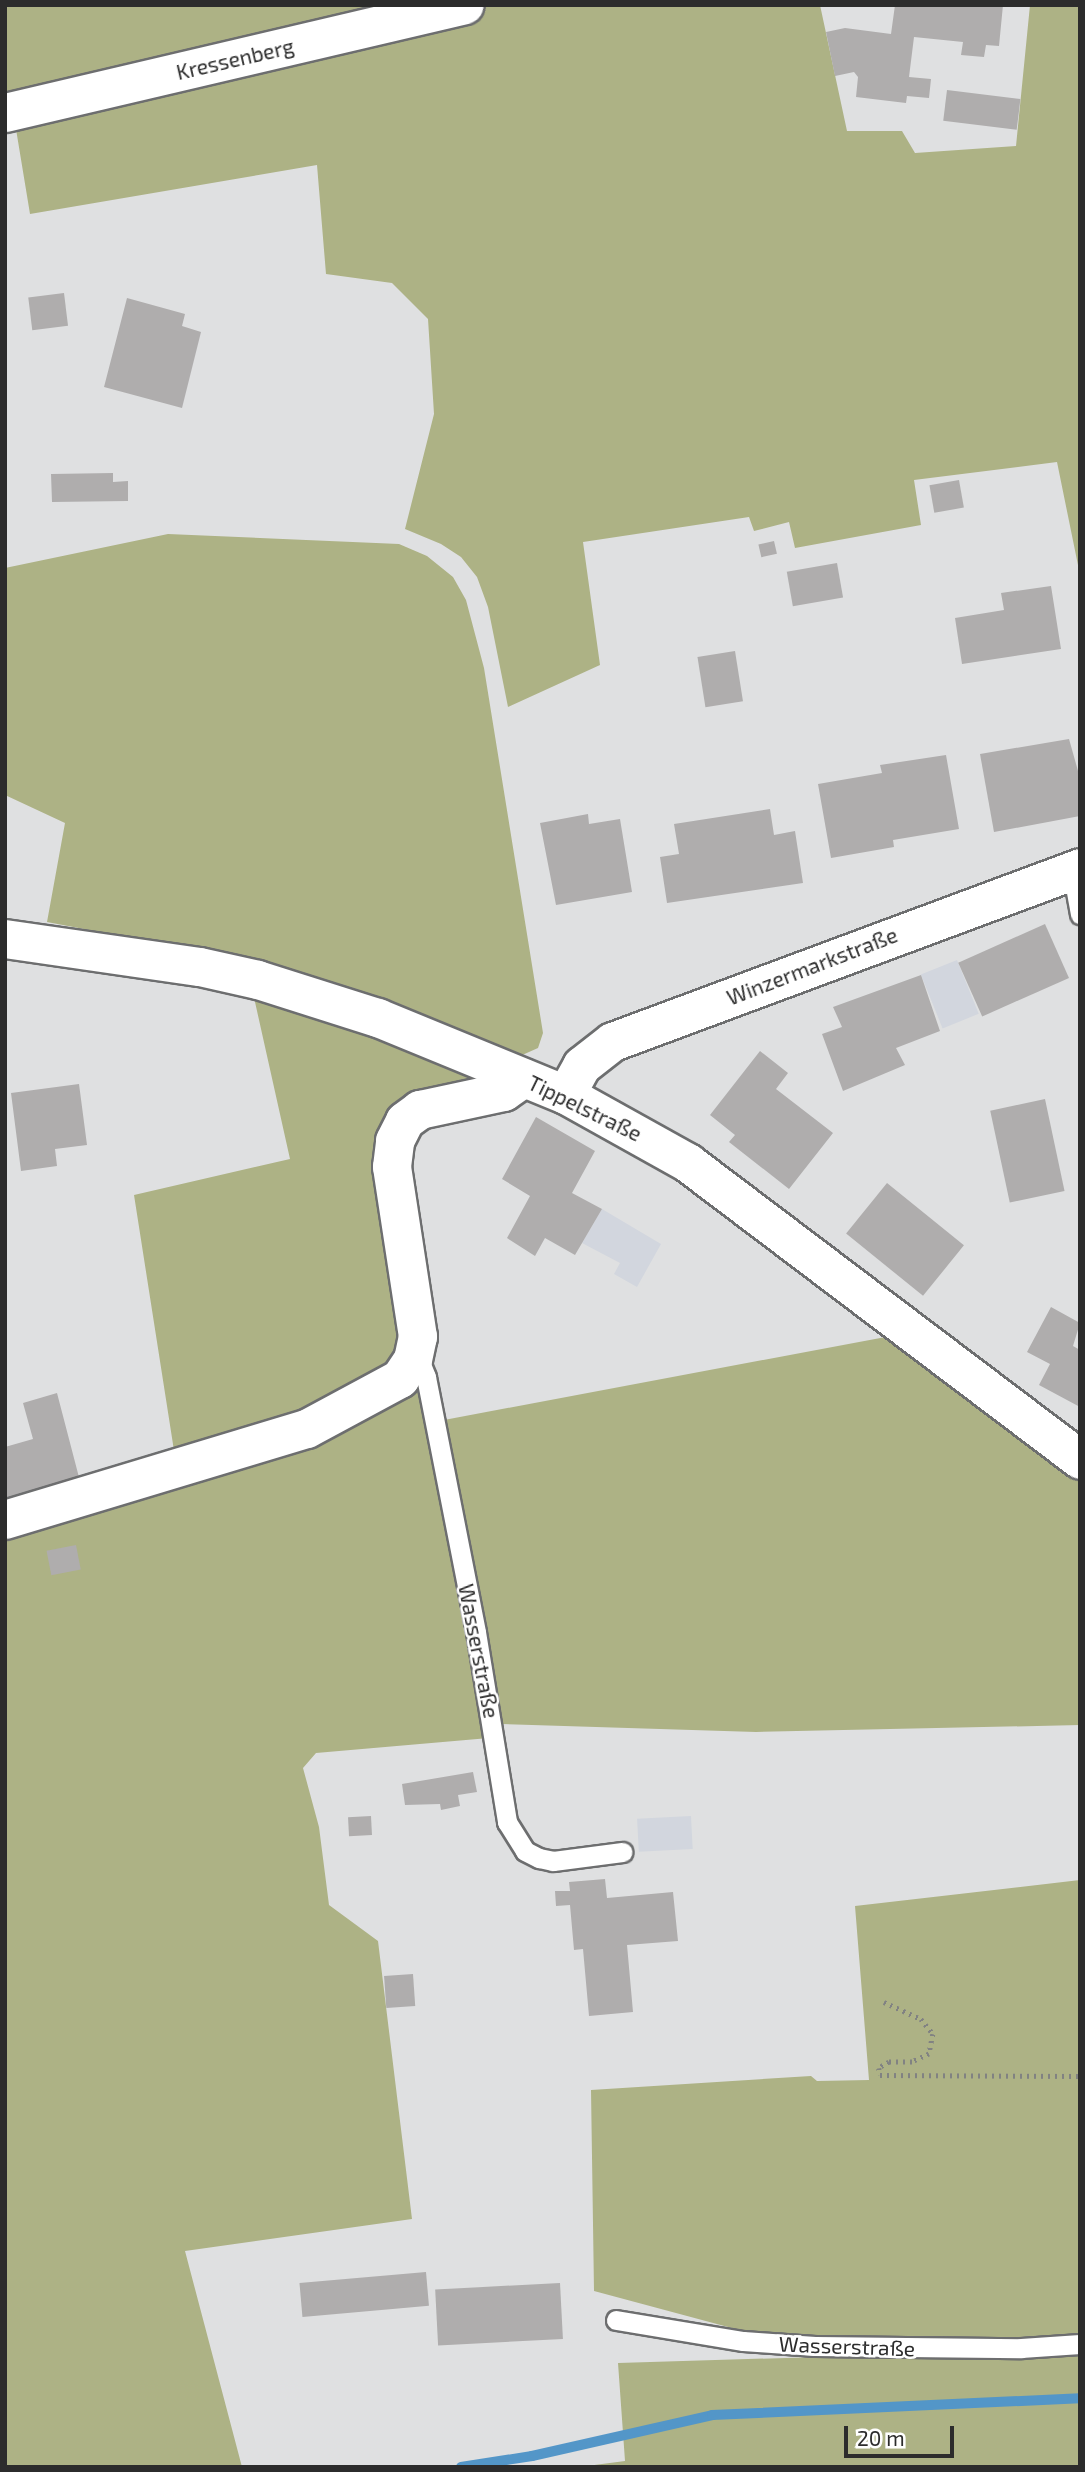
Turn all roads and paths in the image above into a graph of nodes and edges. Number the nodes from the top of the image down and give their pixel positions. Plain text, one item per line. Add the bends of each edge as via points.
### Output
1 (464, 5) edge
2 (5, 113) edge
3 (1076, 869) edge
4 (1080, 914) edge
5 (5, 939) edge
6 (524, 1079) junction
7 (565, 1095) junction
8 (416, 1351) junction
9 (1080, 1460) edge
10 (5, 1521) edge
11 (622, 1852) dead end
12 (884, 2002) dead end
13 (1080, 2076) edge
14 (615, 2320) dead end
15 (1080, 2344) edge

1 - 2 street, Kressenberg
3 - 4 lane
3 - 7 street, Winzermarkstraße via 613,1042 582,1066
5 - 6 street, Tippelstraße via 200,967 258,980 378,1018
6 - 7 street, Tippelstraße
6 - 8 street, Wasserstraße via 504,1092 421,1110 405,1121 395,1141 393,1167 414,1295
7 - 9 street, Tippelstraße via 688,1163
8 - 10 street via 400,1379 307,1429
8 - 11 lane, Wasserstraße via 426,1377 476,1632 507,1822 525,1850 539,1858 553,1861
12 - 13 path via 921,2019 933,2034 929,2054 912,2062 889,2062 879,2068 880,2075
14 - 15 lane, Wasserstraße via 743,2341 815,2347

